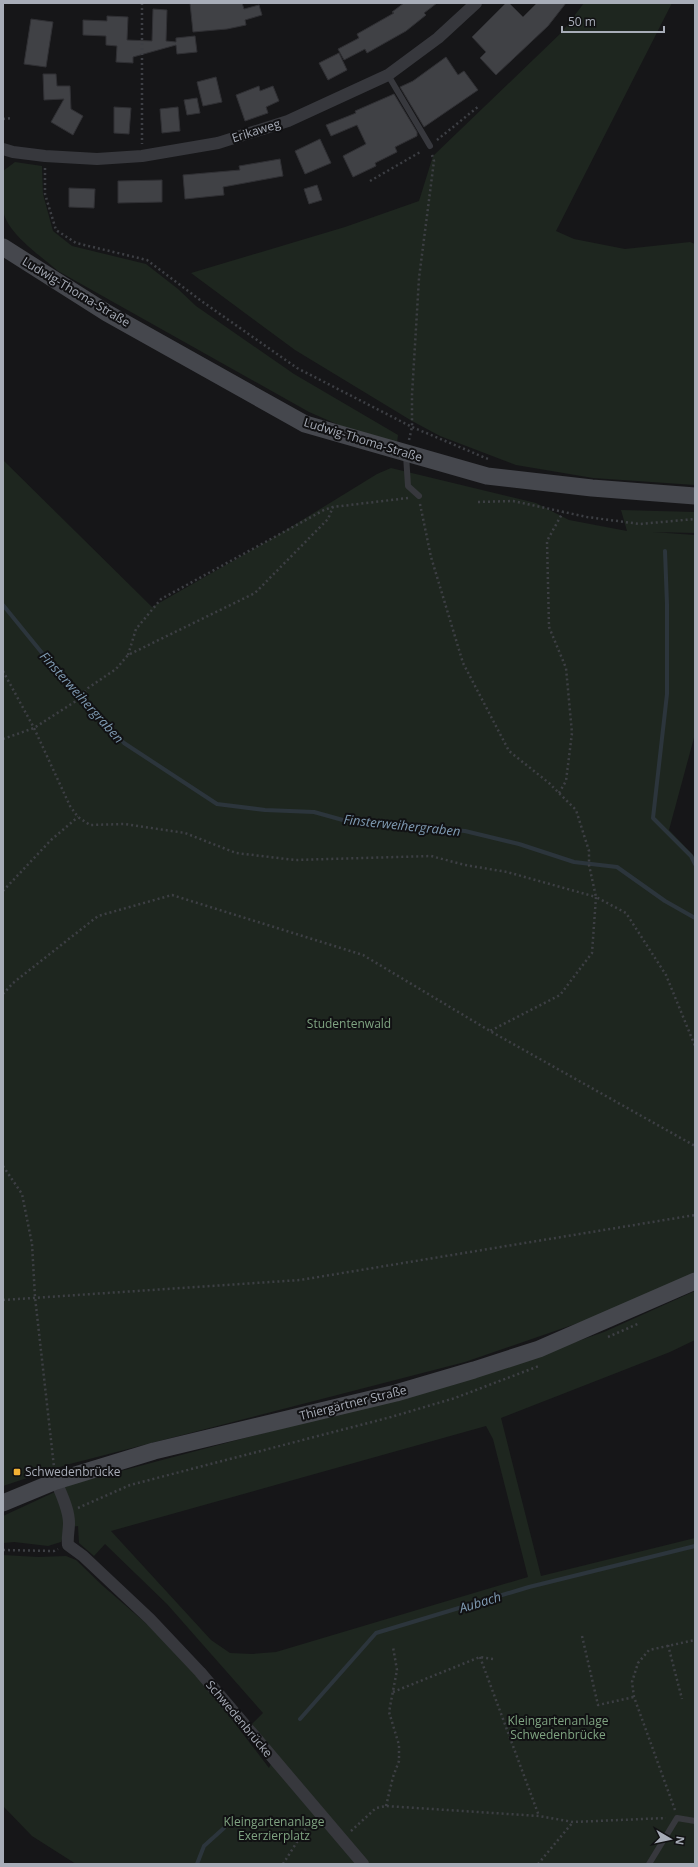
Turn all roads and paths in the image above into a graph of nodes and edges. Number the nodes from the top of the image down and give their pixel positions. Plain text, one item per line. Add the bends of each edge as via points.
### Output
1 (142, 3) edge
2 (476, 3) edge
3 (388, 75) junction
4 (12, 118) dead end
5 (3, 119) edge
6 (430, 146) joint
7 (3, 149) edge
8 (45, 156) junction
9 (142, 156) junction
10 (3, 247) edge
11 (412, 427) junction
12 (406, 454) junction
13 (493, 461) dead end
14 (419, 496) junction
15 (695, 496) edge
16 (478, 502) dead end
17 (333, 507) junction
18 (563, 512) junction
19 (695, 519) edge
20 (128, 655) junction
21 (3, 671) edge
22 (34, 728) junction
23 (3, 739) edge
24 (559, 793) junction
25 (78, 817) junction
26 (3, 891) edge
27 (596, 897) junction
28 (3, 994) edge
29 (490, 1031) junction
30 (695, 1046) edge
31 (695, 1146) edge
32 (3, 1166) edge
33 (695, 1215) edge
34 (695, 1281) edge
35 (35, 1296) junction
36 (3, 1300) edge
37 (56, 1481) junction
38 (3, 1503) edge
39 (68, 1545) junction
40 (3, 1550) edge
41 (582, 1636) dead end
42 (695, 1640) edge
43 (668, 1645) junction
44 (393, 1647) dead end
45 (480, 1656) junction
46 (493, 1659) dead end
47 (393, 1692) junction
48 (634, 1697) junction
49 (682, 1699) dead end
50 (386, 1806) junction
51 (317, 1812) junction
52 (539, 1816) junction
53 (677, 1818) junction
54 (695, 1821) edge
55 (573, 1822) junction
56 (341, 1838) junction
57 (283, 1864) edge
58 (363, 1864) edge
59 (538, 1864) edge
60 (649, 1864) edge

1 - 9 path
2 - 3 street, Erikaweg via 438,38
3 - 6 lane
3 - 9 street, Erikaweg via 288,121 218,143
4 - 5 path
6 - 11 path via 434,161 420,278
7 - 8 street, Erikaweg
8 - 9 street, Erikaweg via 98,159
8 - 11 path via 45,194 56,230 76,244 147,260 297,368
10 - 12 street, Ludwig-Thoma-Straße via 107,312 305,424
11 - 13 path
12 - 14 lane via 408,486
12 - 15 street, Ludwig-Thoma-Straße via 487,476
14 - 17 path
14 - 24 path via 423,527 463,663 509,751
16 - 18 path via 513,501
17 - 20 path via 328,519 255,593
17 - 20 path via 161,599 136,629
18 - 19 path via 640,524
18 - 24 path via 547,541 549,628 566,668 572,733 566,781
20 - 22 path via 116,669 88,688 76,701
21 - 22 path
22 - 23 path
22 - 25 path via 70,806
24 - 27 path via 576,810 589,851
25 - 26 path via 51,840
25 - 27 path via 90,825 125,824 185,833 236,853 295,860 431,856 508,872
27 - 29 path via 592,953 560,995
27 - 30 path via 626,913 666,975
28 - 29 path via 13,983 98,916 172,895 363,954
29 - 31 path
32 - 35 path via 22,1194 32,1244
33 - 35 path via 300,1280
34 - 37 street, Thiergärtner Straße via 539,1349 474,1370 396,1393 154,1451
35 - 36 path
35 - 37 path
37 - 38 street, Thiergärtner Straße
37 - 39 street via 68,1512
39 - 40 path via 54,1551
39 - 51 street, Schwedenbrücke via 150,1619 200,1672
41 - 48 path via 598,1705
42 - 43 path
43 - 48 path via 649,1650 638,1663 632,1682
43 - 49 path
44 - 47 path via 397,1670
45 - 46 path
45 - 47 path
45 - 52 path
47 - 50 path via 390,1712 399,1745 400,1761
48 - 53 path
50 - 52 path
50 - 56 path via 376,1808
51 - 56 street, Schwedenbrücke
51 - 57 path
52 - 55 path
53 - 54 lane
53 - 55 path
53 - 60 lane
55 - 59 path
56 - 58 street, Schwedenbrücke

